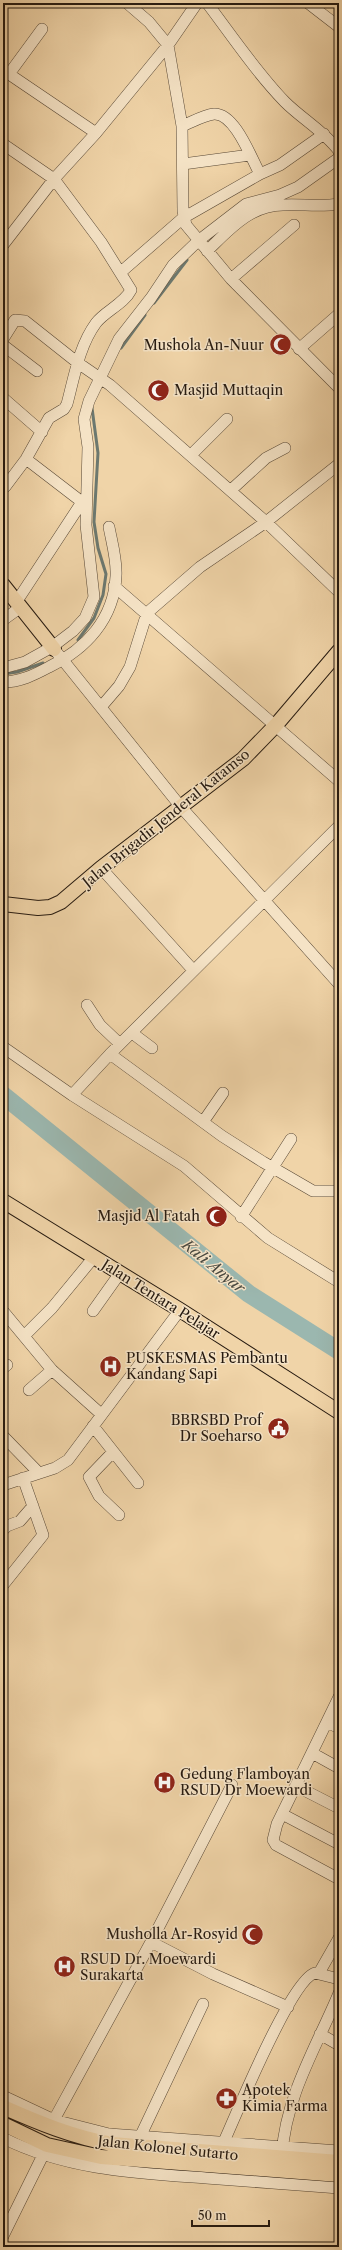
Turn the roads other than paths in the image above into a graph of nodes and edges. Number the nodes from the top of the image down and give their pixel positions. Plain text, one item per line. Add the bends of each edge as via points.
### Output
1 (127, 3) edge
2 (197, 3) edge
3 (207, 3) edge
4 (308, 3) edge
5 (339, 27) edge
6 (42, 29) dead end
7 (168, 45) junction
8 (6, 72) edge
9 (182, 126) junction
10 (96, 133) junction
11 (324, 134) junction
12 (3, 144) edge
13 (339, 151) edge
14 (250, 155) junction
15 (339, 158) edge
16 (183, 164) junction
17 (260, 174) junction
18 (54, 179) junction
19 (339, 204) edge
20 (183, 218) junction
21 (294, 225) dead end
22 (198, 241) junction
23 (3, 245) edge
24 (206, 252) junction
25 (121, 272) junction
26 (232, 279) junction
27 (339, 314) edge
28 (3, 339) edge
29 (3, 346) edge
30 (299, 349) junction
31 (78, 363) junction
32 (37, 371) dead end
33 (104, 381) junction
34 (339, 387) edge
35 (3, 398) edge
36 (227, 419) dead end
37 (42, 432) junction
38 (285, 448) dead end
39 (191, 455) junction
40 (26, 459) junction
41 (339, 464) edge
42 (5, 487) dead end
43 (231, 490) junction
44 (84, 503) junction
45 (266, 522) junction
46 (109, 527) dead end
47 (3, 585) edge
48 (114, 586) junction
49 (339, 592) edge
50 (19, 604) junction
51 (147, 612) junction
52 (3, 620) edge
53 (53, 648) junction
54 (336, 658) edge
55 (63, 660) junction
56 (3, 668) edge
57 (3, 682) edge
58 (101, 707) junction
59 (276, 725) junction
60 (339, 781) edge
61 (181, 807) junction
62 (339, 826) edge
63 (101, 868) junction
64 (265, 900) junction
65 (3, 904) edge
66 (193, 970) junction
67 (339, 984) edge
68 (88, 1005) dead end
69 (132, 1032) junction
70 (120, 1044) junction
71 (3, 1046) edge
72 (152, 1048) dead end
73 (110, 1054) junction
74 (223, 1093) dead end
75 (72, 1095) junction
76 (203, 1122) junction
77 (291, 1139) dead end
78 (273, 1167) junction
79 (339, 1192) edge
80 (3, 1201) edge
81 (241, 1217) junction
82 (94, 1257) junction
83 (120, 1273) junction
84 (339, 1282) edge
85 (180, 1310) junction
86 (3, 1311) edge
87 (93, 1311) dead end
88 (24, 1336) junction
89 (52, 1370) junction
90 (29, 1390) dead end
91 (339, 1412) edge
92 (101, 1414) junction
93 (93, 1426) junction
94 (3, 1436) edge
95 (114, 1452) junction
96 (39, 1473) junction
97 (23, 1478) junction
98 (138, 1483) dead end
99 (3, 1485) edge
100 (33, 1506) junction
101 (119, 1515) dead end
102 (3, 1530) edge
103 (3, 1585) edge
104 (339, 1697) edge
105 (327, 1722) junction
106 (339, 1728) edge
107 (312, 1753) junction
108 (339, 1768) edge
109 (232, 1785) dead end
110 (296, 1786) junction
111 (339, 1808) edge
112 (282, 1814) junction
113 (339, 1844) edge
114 (339, 1879) edge
115 (339, 1938) edge
116 (151, 1942) junction
117 (319, 1973) junction
118 (339, 1979) edge
119 (338, 2001) edge
120 (203, 2004) dead end
121 (288, 2007) junction
122 (320, 2034) junction
123 (339, 2045) edge
124 (3, 2096) edge
125 (3, 2107) edge
126 (3, 2124) edge
127 (52, 2124) junction
128 (3, 2138) edge
129 (140, 2142) junction
130 (224, 2148) junction
131 (45, 2150) junction
132 (339, 2151) edge
133 (282, 2153) junction
134 (339, 2162) edge
135 (339, 2175) edge
136 (339, 2188) edge
137 (3, 2236) edge

1 - 7 street via 149,22
2 - 7 street
3 - 11 street via 272,88
4 - 5 street
6 - 8 street
7 - 9 street
7 - 10 street
8 - 10 street
9 - 14 street via 213,114 219,115 234,124
9 - 16 street
10 - 18 street
11 - 13 street
11 - 17 street via 280,165
12 - 18 street
14 - 16 street
14 - 17 street
15 - 22 street via 298,187 280,195 246,204
16 - 20 street
17 - 20 street
18 - 23 street
18 - 25 street
19 - 24 street via 282,205 257,210 246,216
20 - 22 street
20 - 25 street
21 - 26 street
22 - 24 street
22 - 33 street via 173,265 151,298 126,327
24 - 26 street
25 - 31 street via 131,290 127,297 96,322
26 - 30 street
27 - 30 street
28 - 31 street via 11,324 15,320 20,320
29 - 32 street
30 - 34 street
31 - 33 street
31 - 37 street via 67,404 64,409 49,418
33 - 39 street
33 - 44 street via 84,414 88,454
35 - 37 street
36 - 39 street
37 - 40 street
38 - 43 street via 266,458
39 - 43 street
40 - 42 street
40 - 44 street
41 - 45 street
43 - 45 street
44 - 50 street
44 - 53 street via 94,597 78,626
45 - 49 street
45 - 51 street via 200,567
46 - 48 street via 116,576
47 - 50 main road
48 - 51 street
48 - 55 street via 113,598 100,626 79,649
50 - 52 street
50 - 53 main road
51 - 58 street via 130,667 119,686
51 - 59 street
53 - 55 street
53 - 56 street via 26,662
54 - 59 main road, Jalan Brigadir Jenderal Katamso
55 - 57 street via 24,679
55 - 58 street
58 - 61 street
59 - 60 street
59 - 61 main road, Jalan Brigadir Jenderal Katamso via 243,759
61 - 63 main road, Jalan Brigadir Jenderal Katamso
61 - 64 street
62 - 64 street
63 - 65 main road, Jalan Brigadir Jenderal Katamso via 56,905 38,908
63 - 66 street
64 - 66 street
64 - 67 street
66 - 69 street
68 - 70 street via 100,1025
69 - 70 street
69 - 72 street
70 - 73 street
71 - 75 street
73 - 75 street
73 - 76 street
74 - 76 street
75 - 81 street via 184,1166
76 - 78 street
77 - 78 street
78 - 79 street via 313,1190
78 - 81 street
80 - 82 main road, Jalan Tentara Pelajar
81 - 84 street via 282,1249
82 - 83 main road, Jalan Tentara Pelajar
82 - 88 street via 52,1308
83 - 85 main road, Jalan Tentara Pelajar
83 - 87 street
85 - 91 main road, Jalan Tentara Pelajar
85 - 92 street via 134,1375
86 - 88 street
88 - 89 street
89 - 90 street
89 - 92 street
92 - 93 street
93 - 95 street
93 - 96 street via 68,1460
94 - 96 street
95 - 98 street
95 - 101 street via 89,1477 99,1496
96 - 97 street
97 - 99 street
97 - 100 street
100 - 102 street via 20,1521
100 - 103 street via 43,1534
104 - 105 street
105 - 106 street
105 - 107 street
107 - 108 street
107 - 110 street
109 - 116 street
110 - 111 street
110 - 112 street
112 - 113 street
112 - 114 street via 274,1834 274,1843
115 - 117 street
116 - 121 street via 213,1974
116 - 127 street
117 - 118 street
117 - 121 street via 308,1976
119 - 122 street
120 - 129 street
121 - 130 street via 269,2041
122 - 123 street
122 - 133 street via 289,2111
124 - 127 street
125 - 127 main road, Jalan Kolonel Sutarto
126 - 131 main road, Jalan Kolonel Sutarto
127 - 129 main road, Jalan Kolonel Sutarto via 86,2139
128 - 131 street
129 - 130 main road, Jalan Kolonel Sutarto
130 - 133 main road, Jalan Kolonel Sutarto
131 - 135 main road, Jalan Kolonel Sutarto via 101,2157
131 - 136 street via 89,2167 165,2176
131 - 137 street
132 - 133 street
133 - 134 main road, Jalan Kolonel Sutarto

